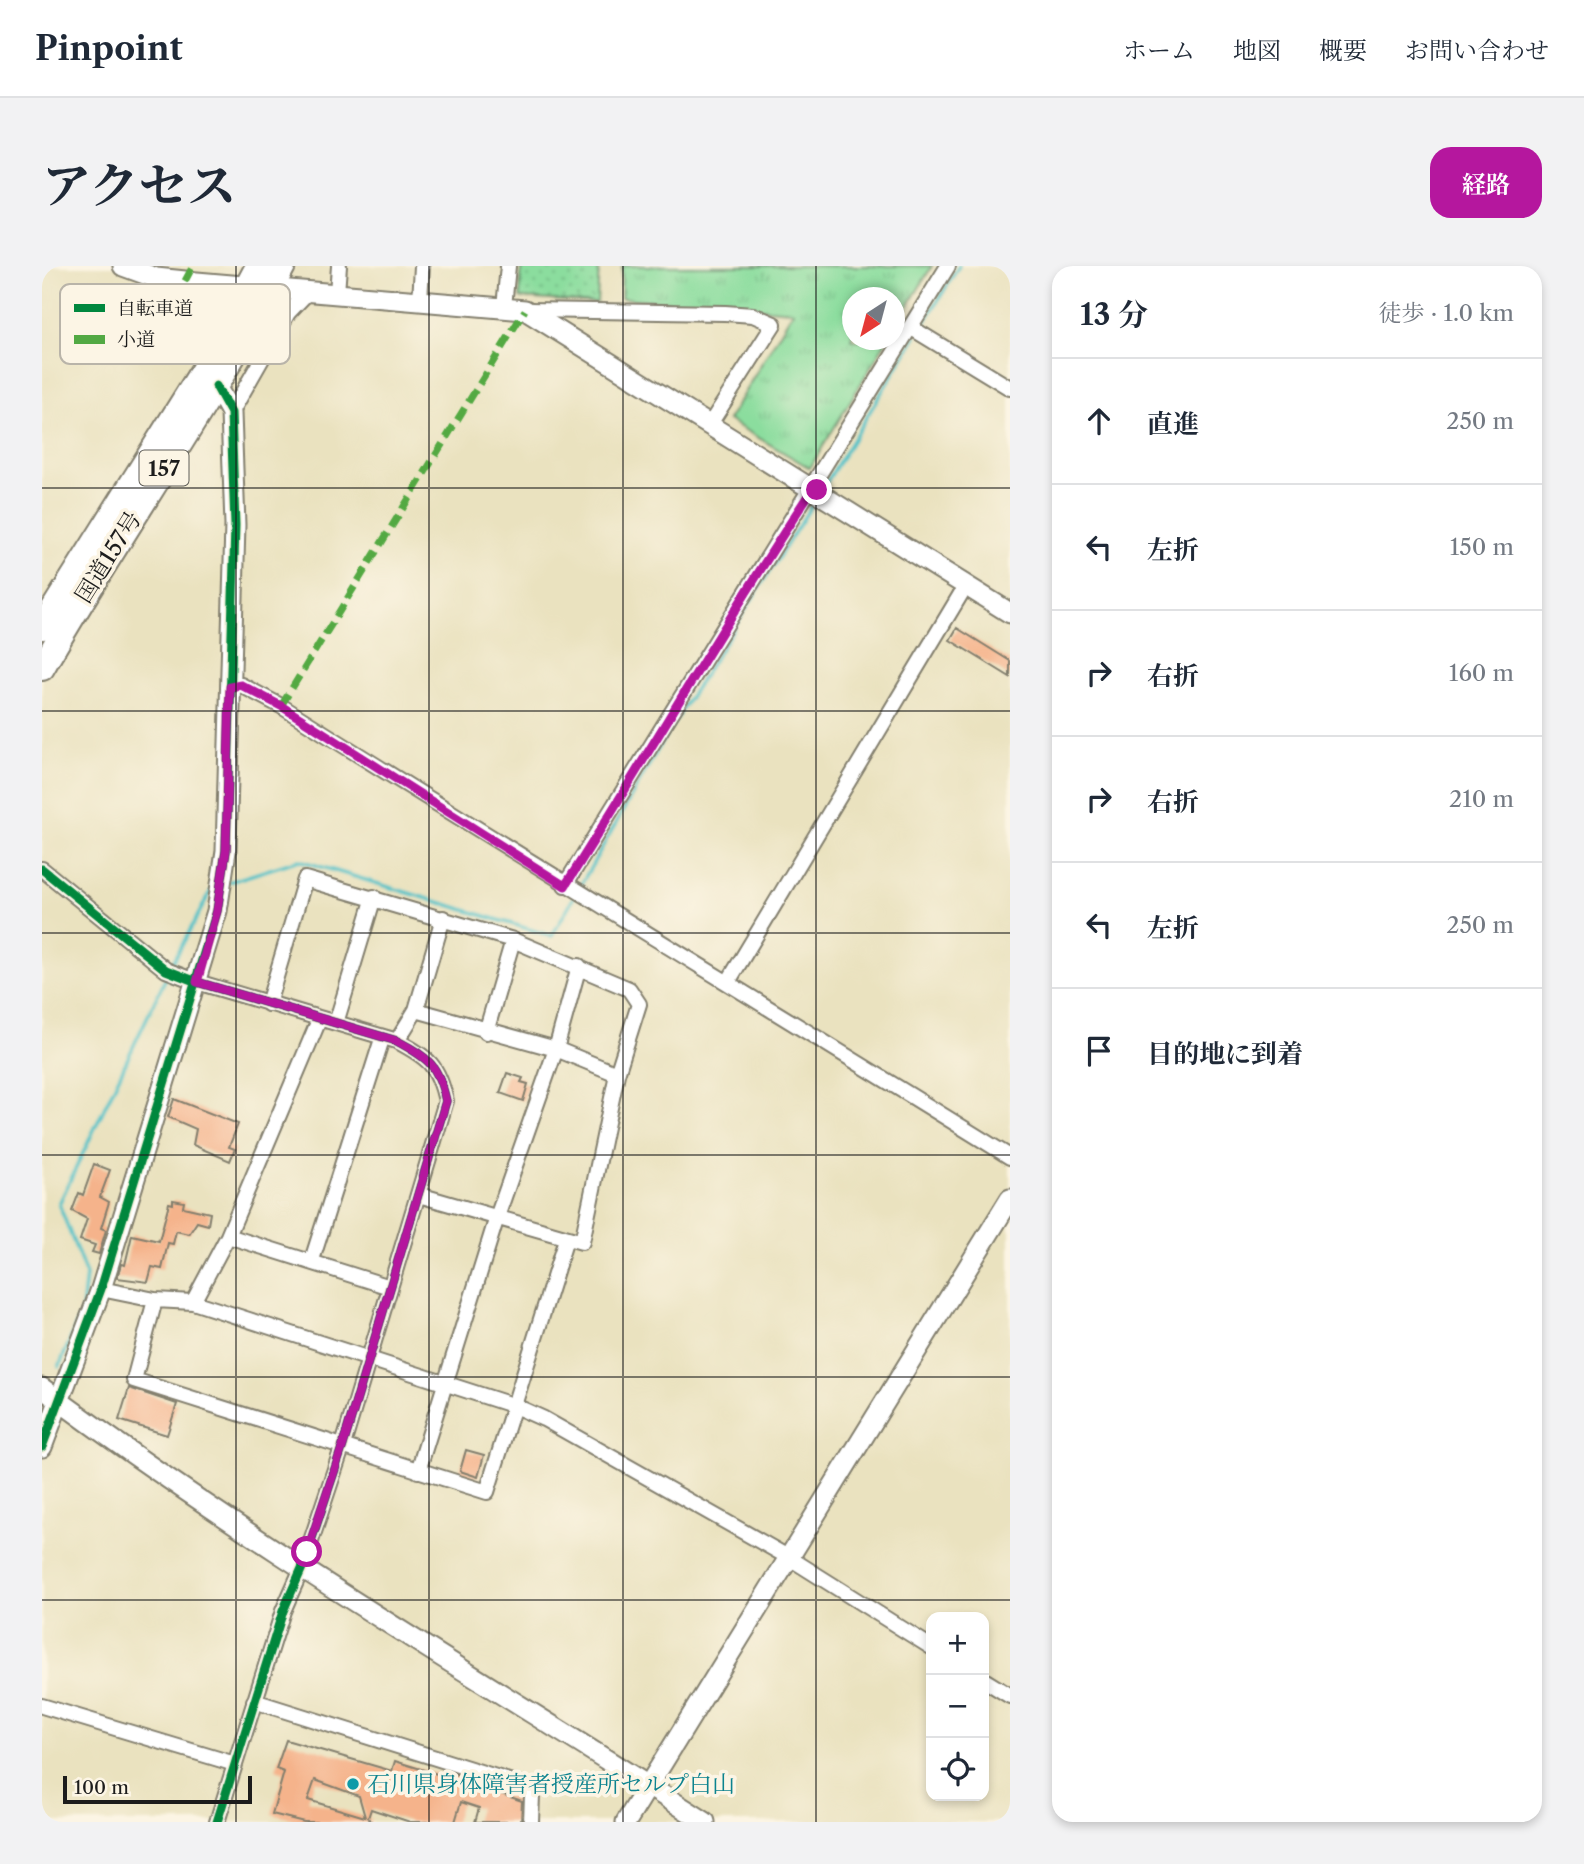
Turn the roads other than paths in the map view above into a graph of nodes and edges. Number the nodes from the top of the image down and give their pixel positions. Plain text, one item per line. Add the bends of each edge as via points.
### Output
1 (123, 266) edge
2 (258, 266) edge
3 (283, 266) edge
4 (339, 266) edge
5 (422, 266) edge
6 (508, 266) edge
7 (948, 266) edge
8 (212, 284) edge
9 (258, 284) edge
10 (263, 284) edge
11 (290, 290) edge
12 (310, 290) junction
13 (337, 293) junction
14 (420, 301) junction
15 (505, 307) junction
16 (525, 310) junction
17 (290, 311) edge
18 (916, 331) junction
19 (207, 364) edge
20 (226, 364) edge
21 (259, 364) edge
22 (216, 386) junction
23 (1010, 388) edge
24 (231, 413) junction
25 (710, 424) junction
26 (818, 491) junction
27 (965, 587) junction
28 (1010, 613) edge
29 (42, 627) edge
30 (42, 668) edge
31 (230, 687) junction
32 (42, 869) edge
33 (573, 890) junction
34 (374, 897) junction
35 (443, 918) junction
36 (513, 940) junction
37 (579, 966) junction
38 (197, 982) junction
39 (728, 982) junction
40 (268, 1004) junction
41 (416, 1010) junction
42 (319, 1020) junction
43 (336, 1023) junction
44 (486, 1032) junction
45 (382, 1038) junction
46 (397, 1041) junction
47 (556, 1049) junction
48 (617, 1073) junction
49 (1010, 1157) edge
50 (419, 1195) junction
51 (1010, 1199) edge
52 (497, 1217) junction
53 (228, 1236) junction
54 (566, 1239) junction
55 (312, 1260) junction
56 (390, 1287) junction
57 (101, 1289) junction
58 (155, 1300) junction
59 (193, 1302) junction
60 (367, 1359) junction
61 (445, 1382) junction
62 (42, 1388) edge
63 (60, 1401) junction
64 (515, 1406) junction
65 (343, 1445) junction
66 (42, 1447) edge
67 (418, 1471) junction
68 (788, 1557) junction
69 (302, 1568) junction
70 (926, 1644) edge
71 (989, 1683) edge
72 (1010, 1696) edge
73 (254, 1701) junction
74 (42, 1706) edge
75 (235, 1764) junction
76 (648, 1786) junction
77 (217, 1822) edge
78 (531, 1822) edge
79 (626, 1822) edge
80 (705, 1822) edge

1 - 8 street via 156,278
2 - 9 highway, 国道157号 / 157
3 - 10 highway, 国道157号 / 157
4 - 13 street
5 - 14 street
6 - 15 street
7 - 18 street
11 - 12 street
12 - 13 street
12 - 17 street
13 - 14 street
14 - 15 street
15 - 16 street
16 - 25 street
16 - 25 street via 725,313 754,315 774,324
18 - 23 street
18 - 26 street
19 - 29 highway, 国道157号 / 157
20 - 22 highway, 国道157号 / 157
21 - 24 street
22 - 24 street
22 - 30 highway, 国道157号 / 157
24 - 31 street via 235,525
25 - 26 street
26 - 27 street
26 - 33 street via 743,593
27 - 28 street
27 - 39 street
31 - 33 street via 241,685 281,706
31 - 38 street via 226,851 217,911
32 - 38 street via 170,972
33 - 39 street
34 - 35 street
34 - 40 street via 305,879
34 - 43 street
35 - 36 street
35 - 41 street
36 - 37 street
36 - 44 street
37 - 47 street
37 - 48 street via 629,989 639,1004
38 - 40 street
38 - 57 street
39 - 49 street
40 - 42 street
41 - 44 street
41 - 46 street
42 - 43 street
42 - 53 street
43 - 45 street
44 - 47 street
45 - 46 street
45 - 55 street
46 - 50 street via 426,1056 441,1077 446,1101
47 - 48 street
47 - 52 street
48 - 54 street via 582,1242
50 - 52 street
50 - 56 street
51 - 68 street
52 - 54 street
52 - 61 street
53 - 55 street
53 - 59 street
54 - 64 street
55 - 56 street
56 - 60 street
57 - 58 street
57 - 63 street
58 - 59 street
58 - 65 street via 134,1380
59 - 60 street
60 - 61 street
60 - 65 street
61 - 64 street
61 - 67 street
62 - 63 street
63 - 66 street
63 - 69 street
64 - 67 street via 486,1492
64 - 68 street
65 - 67 street
65 - 69 street
68 - 70 street
68 - 76 street
69 - 73 street
69 - 76 street
71 - 72 street
73 - 75 street
73 - 78 street via 528,1787
74 - 75 street
75 - 77 street
76 - 79 street
76 - 80 street

